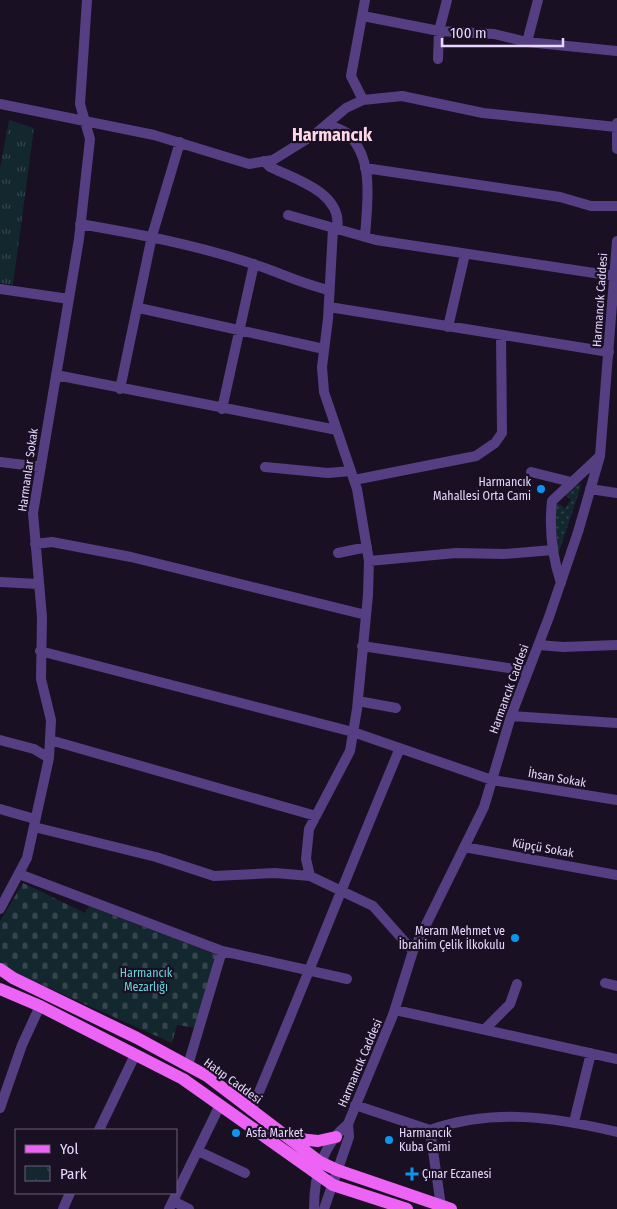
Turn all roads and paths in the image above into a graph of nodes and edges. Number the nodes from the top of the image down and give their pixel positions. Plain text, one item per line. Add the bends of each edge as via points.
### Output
1 (87, 0) edge
2 (365, 0) edge
3 (447, 0) edge
4 (538, 0) edge
5 (363, 16) junction
6 (439, 30) junction
7 (526, 42) junction
8 (617, 51) edge
9 (438, 59) dead end
10 (362, 100) junction
11 (0, 104) edge
12 (83, 119) junction
13 (327, 124) junction
14 (617, 125) edge
15 (180, 142) junction
16 (617, 150) edge
17 (264, 162) junction
18 (365, 168) junction
19 (617, 206) edge
20 (288, 214) dead end
21 (80, 224) junction
22 (335, 229) junction
23 (152, 236) junction
24 (365, 237) junction
25 (617, 241) edge
26 (465, 254) junction
27 (254, 264) junction
28 (614, 276) junction
29 (0, 290) edge
30 (329, 290) junction
31 (69, 299) junction
32 (329, 307) junction
33 (139, 308) junction
34 (614, 320) edge
35 (448, 327) junction
36 (241, 331) junction
37 (501, 336) junction
38 (324, 349) junction
39 (608, 352) junction
40 (56, 376) junction
41 (120, 388) junction
42 (222, 409) junction
43 (337, 430) junction
44 (600, 456) junction
45 (0, 462) edge
46 (41, 467) junction
47 (265, 467) dead end
48 (531, 472) dead end
49 (352, 476) junction
50 (571, 482) junction
51 (590, 489) junction
52 (617, 493) edge
53 (35, 544) junction
54 (367, 548) junction
55 (553, 550) junction
56 (338, 553) dead end
57 (369, 561) junction
58 (0, 582) edge
59 (561, 582) junction
60 (38, 584) junction
61 (366, 615) junction
62 (538, 645) junction
63 (617, 645) edge
64 (362, 646) junction
65 (40, 651) junction
66 (528, 671) junction
67 (358, 701) junction
68 (396, 708) dead end
69 (511, 716) junction
70 (617, 723) edge
71 (353, 732) junction
72 (0, 740) edge
73 (50, 740) junction
74 (400, 748) junction
75 (49, 758) junction
76 (492, 780) junction
77 (617, 800) edge
78 (0, 809) edge
79 (316, 816) junction
80 (35, 823) junction
81 (464, 847) junction
82 (19, 874) junction
83 (617, 875) edge
84 (310, 876) junction
85 (341, 889) junction
86 (0, 909) edge
87 (222, 951) junction
88 (413, 951) junction
89 (0, 969) edge
90 (311, 971) junction
91 (347, 979) dead end
92 (605, 983) dead end
93 (517, 984) dead end
94 (617, 986) edge
95 (0, 989) edge
96 (40, 1006) junction
97 (395, 1010) junction
98 (485, 1030) junction
99 (590, 1053) junction
100 (135, 1054) junction
101 (617, 1059) edge
102 (188, 1066) junction
103 (2, 1097) edge
104 (355, 1105) junction
105 (220, 1106) junction
106 (0, 1108) edge
107 (251, 1111) junction
108 (574, 1122) junction
109 (348, 1124) junction
110 (99, 1129) edge
111 (430, 1130) junction
112 (617, 1132) edge
113 (336, 1137) junction
114 (286, 1138) junction
115 (198, 1151) junction
116 (318, 1167) junction
117 (337, 1170) junction
118 (245, 1173) dead end
119 (333, 1184) junction
120 (178, 1191) edge
121 (70, 1194) edge
122 (171, 1205) edge
123 (446, 1207) edge
124 (63, 1209) edge
125 (189, 1209) edge
126 (314, 1209) edge
127 (324, 1209) edge
128 (407, 1209) edge

1 - 12 street, Harmanlar Sokak via 80,104
2 - 5 street
3 - 6 street
4 - 7 street
5 - 6 street
5 - 10 street via 351,76
6 - 7 street via 494,34
6 - 9 street
7 - 8 street
10 - 13 street
10 - 14 street via 402,96 483,113
11 - 12 street
12 - 15 street
12 - 21 street, Harmanlar Sokak via 90,139
13 - 17 street via 273,160
13 - 18 street via 347,133 361,154
14 - 16 street
15 - 17 street via 250,164
15 - 23 street
17 - 22 street via 323,194 335,210 338,221
18 - 19 street via 560,197 591,206
18 - 24 street via 368,179
20 - 22 street
21 - 23 street
21 - 31 street, Harmanlar Sokak
22 - 24 street
22 - 30 street
23 - 27 street
23 - 33 street
24 - 26 street
25 - 28 street, Harmancık Caddesi
26 - 28 street
26 - 35 street
27 - 30 street via 304,284
27 - 36 street
28 - 34 street, Harmancık Caddesi
29 - 31 street
30 - 32 street
31 - 40 street, Harmanlar Sokak
32 - 35 street
32 - 38 street
33 - 36 street
33 - 41 street
34 - 39 street, Harmancık Caddesi
35 - 37 street
36 - 38 street
36 - 42 street
37 - 39 street
37 - 49 street via 502,433 496,442 476,456 458,461
38 - 43 street via 324,392
39 - 44 street, Harmancık Caddesi
40 - 41 street
40 - 46 street, Harmanlar Sokak
41 - 42 street
42 - 43 street
43 - 49 street
44 - 50 street
44 - 51 street, Harmancık Caddesi
45 - 46 street
46 - 53 street, Harmanlar Sokak via 33,513
47 - 49 street
48 - 50 street
49 - 54 street
50 - 55 street via 552,500
51 - 52 street
51 - 59 street, Harmancık Caddesi
53 - 60 street, Harmanlar Sokak
53 - 61 street via 52,542 130,557
54 - 56 street
54 - 57 street
55 - 57 street via 456,553
55 - 59 street
57 - 61 street
58 - 60 street
59 - 62 street, Harmancık Caddesi
60 - 65 street, Harmanlar Sokak via 42,617
61 - 64 street
62 - 63 street
62 - 66 street, Harmancık Caddesi
64 - 66 street
64 - 67 street
65 - 71 street, İhsan Sokak
65 - 73 street, Harmanlar Sokak via 41,678 51,720
66 - 69 street, Harmancık Caddesi
67 - 68 street
67 - 71 street
69 - 70 street
69 - 76 street, Harmancık Caddesi
71 - 74 street, İhsan Sokak
71 - 79 street via 350,751
72 - 75 street
73 - 75 street, Harmanlar Sokak
73 - 79 street
74 - 76 street, İhsan Sokak
74 - 85 street
75 - 80 street, Harmanlar Sokak
76 - 77 street, İhsan Sokak
76 - 81 street, Harmancık Caddesi via 484,807
78 - 80 street
79 - 84 street via 309,829 306,859
80 - 82 street, Harmanlar Sokak via 27,858
80 - 84 street via 214,876 275,872
81 - 83 street, Küpçü Sokak
81 - 88 street, Harmancık Caddesi
82 - 86 street, Harmanlar Sokak
82 - 87 street
84 - 85 street
85 - 88 street via 373,906
85 - 90 street
87 - 90 street
87 - 102 street
88 - 97 street, Harmancık Caddesi
89 - 102 main road, Hatıp Caddesi
90 - 91 street
90 - 107 street
92 - 94 street
93 - 98 street via 510,1004
95 - 96 main road, Hatıp Caddesi
96 - 100 main road, Hatıp Caddesi
96 - 103 street
97 - 98 street
97 - 104 street, Harmancık Caddesi
98 - 99 street
99 - 101 street
99 - 108 street
100 - 105 main road, Hatıp Caddesi via 183,1079
100 - 110 street
102 - 107 main road, Hatıp Caddesi
103 - 106 street
104 - 109 street, Harmancık Caddesi
104 - 111 street
105 - 115 street
105 - 116 main road, Hatıp Caddesi
107 - 114 main road, Hatıp Caddesi
108 - 111 street via 522,1116 470,1120
108 - 112 street
109 - 113 street
109 - 117 street via 349,1137
111 - 123 street
113 - 114 main road via 310,1141
113 - 116 street
114 - 116 main road, Hatıp Caddesi
115 - 118 street
115 - 120 street
116 - 117 main road, Hatıp Caddesi
116 - 119 main road, Hatıp Caddesi
116 - 126 street
117 - 119 street
117 - 123 main road, Hatıp Caddesi
119 - 127 street
119 - 128 main road, Hatıp Caddesi
121 - 124 street
122 - 125 street

